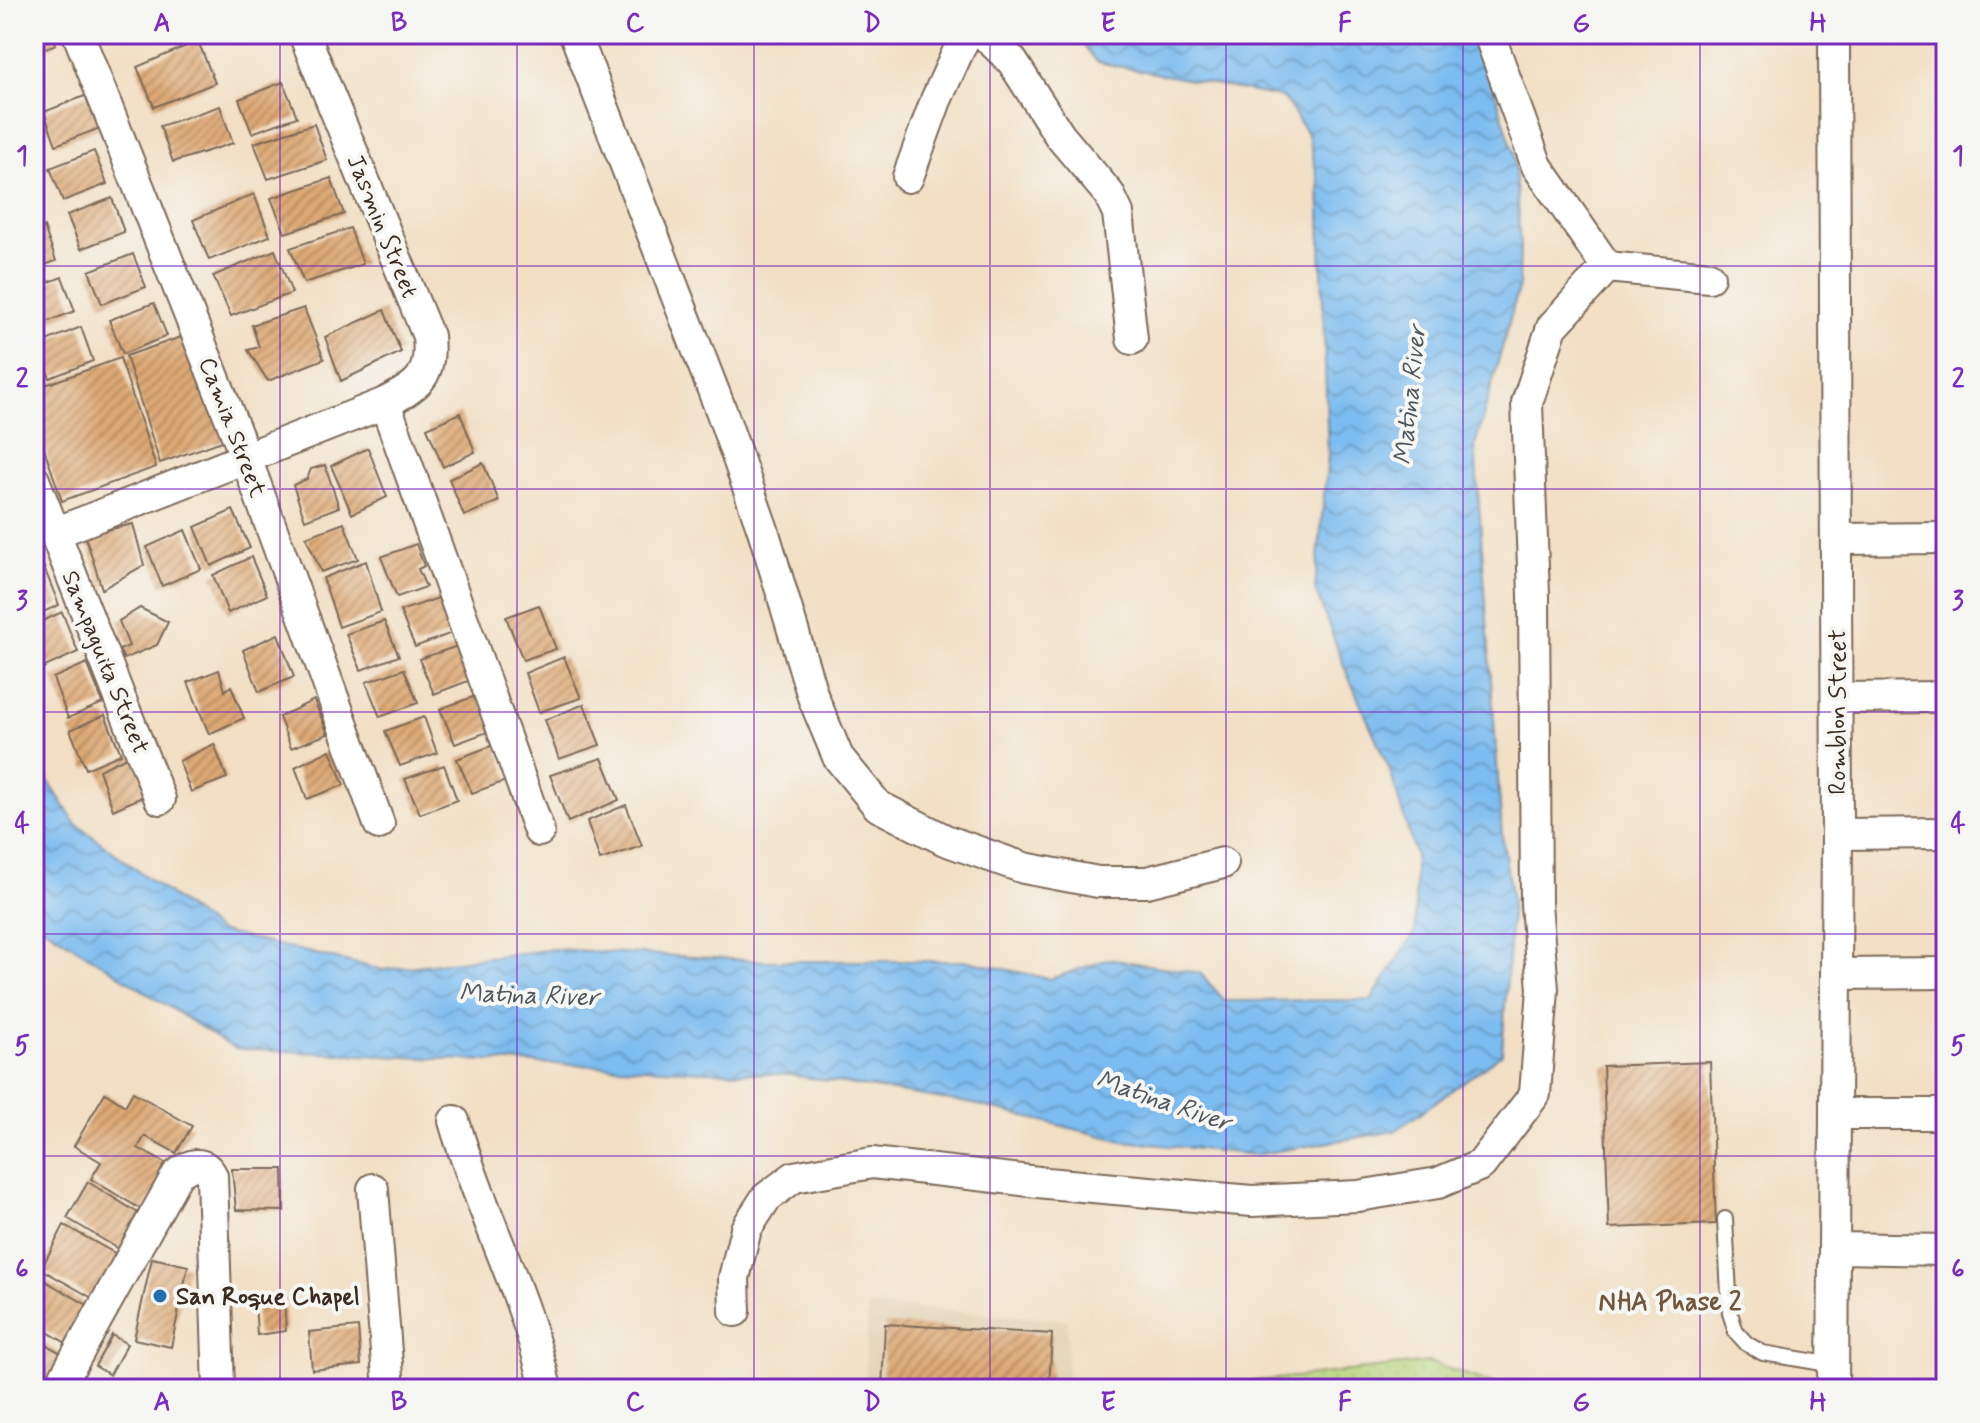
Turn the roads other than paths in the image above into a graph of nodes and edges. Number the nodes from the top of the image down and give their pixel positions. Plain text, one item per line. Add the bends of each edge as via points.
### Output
1 (78, 34) edge
2 (304, 34) edge
3 (575, 34) edge
4 (966, 34) edge
5 (984, 34) edge
6 (1489, 34) edge
7 (1834, 34) edge
8 (908, 177) dead end
9 (1607, 267) junction
10 (1709, 277) dead end
11 (1132, 339) dead end
12 (385, 403) junction
13 (246, 458) junction
14 (34, 480) edge
15 (55, 533) junction
16 (1946, 538) edge
17 (1836, 539) junction
18 (1946, 697) edge
19 (1837, 698) junction
20 (160, 799) dead end
21 (379, 824) dead end
22 (539, 831) dead end
23 (1946, 833) edge
24 (1837, 834) junction
25 (1223, 863) dead end
26 (1946, 973) edge
27 (1837, 974) junction
28 (1836, 1114) junction
29 (1946, 1114) edge
30 (454, 1121) dead end
31 (373, 1189) dead end
32 (1725, 1219) dead end
33 (1836, 1248) junction
34 (1946, 1250) edge
35 (735, 1311) dead end
36 (1834, 1377) edge
37 (58, 1389) edge
38 (219, 1389) edge
39 (389, 1389) edge
40 (546, 1389) edge

1 - 13 street, Camia Street
2 - 12 street, Jasmin Street via 428,336 425,375
3 - 25 street via 722,413 813,697 838,757 878,806 945,840 1024,868 1098,882 1147,882
4 - 8 street
5 - 11 street via 1012,61 1060,136 1109,194 1118,213
6 - 9 street via 1537,166
7 - 17 street, Romblon Street
9 - 10 street
9 - 35 street via 1552,327 1527,403 1536,904 1543,989 1535,1094 1481,1165 1438,1183 1358,1196 1252,1201 872,1163 794,1177 766,1198 746,1229 734,1278
12 - 13 street
12 - 22 street
13 - 15 street
13 - 21 street, Camia Street
14 - 15 street, Sampaguita Street
15 - 20 street, Sampaguita Street
16 - 17 street
17 - 19 street, Romblon Street
18 - 19 street
19 - 24 street, Romblon Street
23 - 24 street
24 - 27 street, Romblon Street
26 - 27 street
27 - 28 street, Romblon Street
28 - 29 street
28 - 33 street, Romblon Street
30 - 40 street
31 - 39 street
32 - 36 lane via 1730,1313 1736,1332 1763,1353
33 - 34 street
33 - 36 street, Romblon Street
37 - 38 street via 177,1175 200,1164 212,1176

